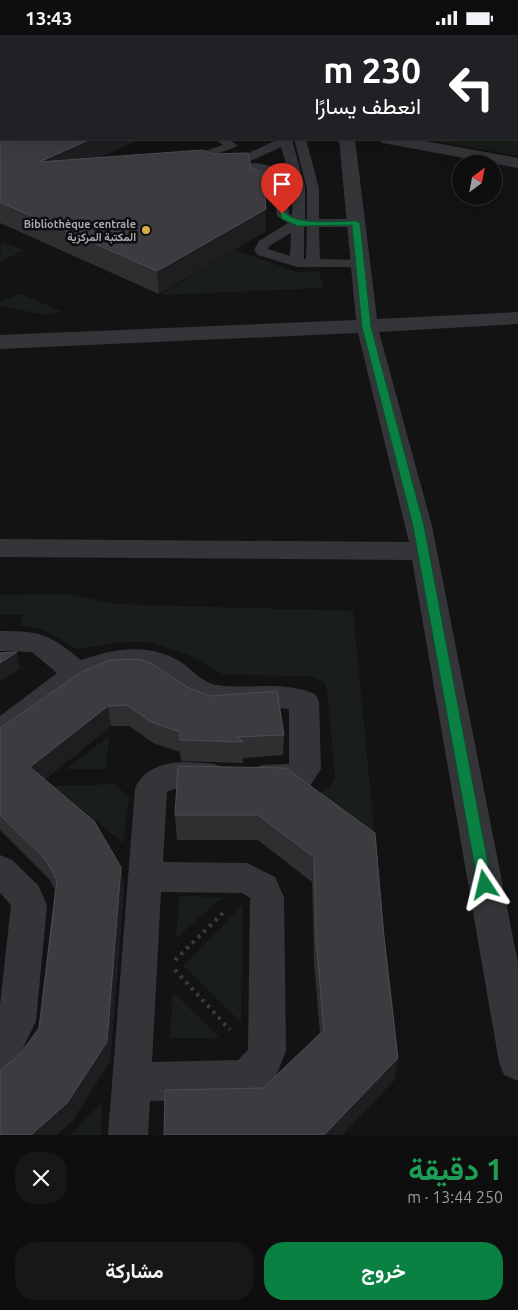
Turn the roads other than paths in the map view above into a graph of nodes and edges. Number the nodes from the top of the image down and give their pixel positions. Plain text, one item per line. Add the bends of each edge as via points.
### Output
1 (265, 140) edge
2 (300, 140) edge
3 (347, 140) edge
4 (393, 140) edge
5 (226, 141) edge
6 (287, 143) edge
7 (276, 159) junction
8 (518, 163) edge
9 (213, 164) junction
10 (260, 167) junction
11 (225, 169) junction
12 (280, 189) junction
13 (298, 223) junction
14 (313, 223) junction
15 (356, 223) junction
16 (297, 263) junction
17 (313, 263) junction
18 (360, 264) junction
19 (518, 318) edge
20 (367, 327) junction
21 (0, 341) edge
22 (0, 548) edge
23 (423, 551) junction
24 (0, 628) edge
25 (0, 641) edge
26 (78, 674) junction
27 (0, 733) edge
28 (0, 869) edge
29 (145, 877) junction
30 (0, 1053) edge
31 (518, 1062) edge
32 (132, 1082) junction
33 (128, 1135) edge

1 - 9 lane
2 - 14 lane via 313,189
3 - 15 street
4 - 8 street
5 - 9 lane via 177,165
6 - 7 lane
6 - 11 lane
6 - 13 lane via 299,187
7 - 10 lane
7 - 12 lane
9 - 11 lane
10 - 11 lane
10 - 12 lane via 266,169 268,184
12 - 13 lane via 283,216
13 - 14 lane
13 - 16 lane
13 - 16 lane via 261,249
14 - 15 lane
14 - 17 lane
15 - 18 street
16 - 17 lane
17 - 18 lane
18 - 20 street
19 - 20 street
20 - 21 street
20 - 23 street
22 - 23 street
23 - 31 street
24 - 25 street via 4,628
25 - 26 street via 29,641 42,645
26 - 27 street
26 - 29 street via 114,659 156,662 211,696 296,696 304,702 305,769 299,777 166,775 156,779 150,788
28 - 30 street via 26,896 29,905 17,1021
29 - 32 street
29 - 32 street via 238,878 255,882 263,888 267,897 266,1051 262,1064 247,1077
32 - 33 street

